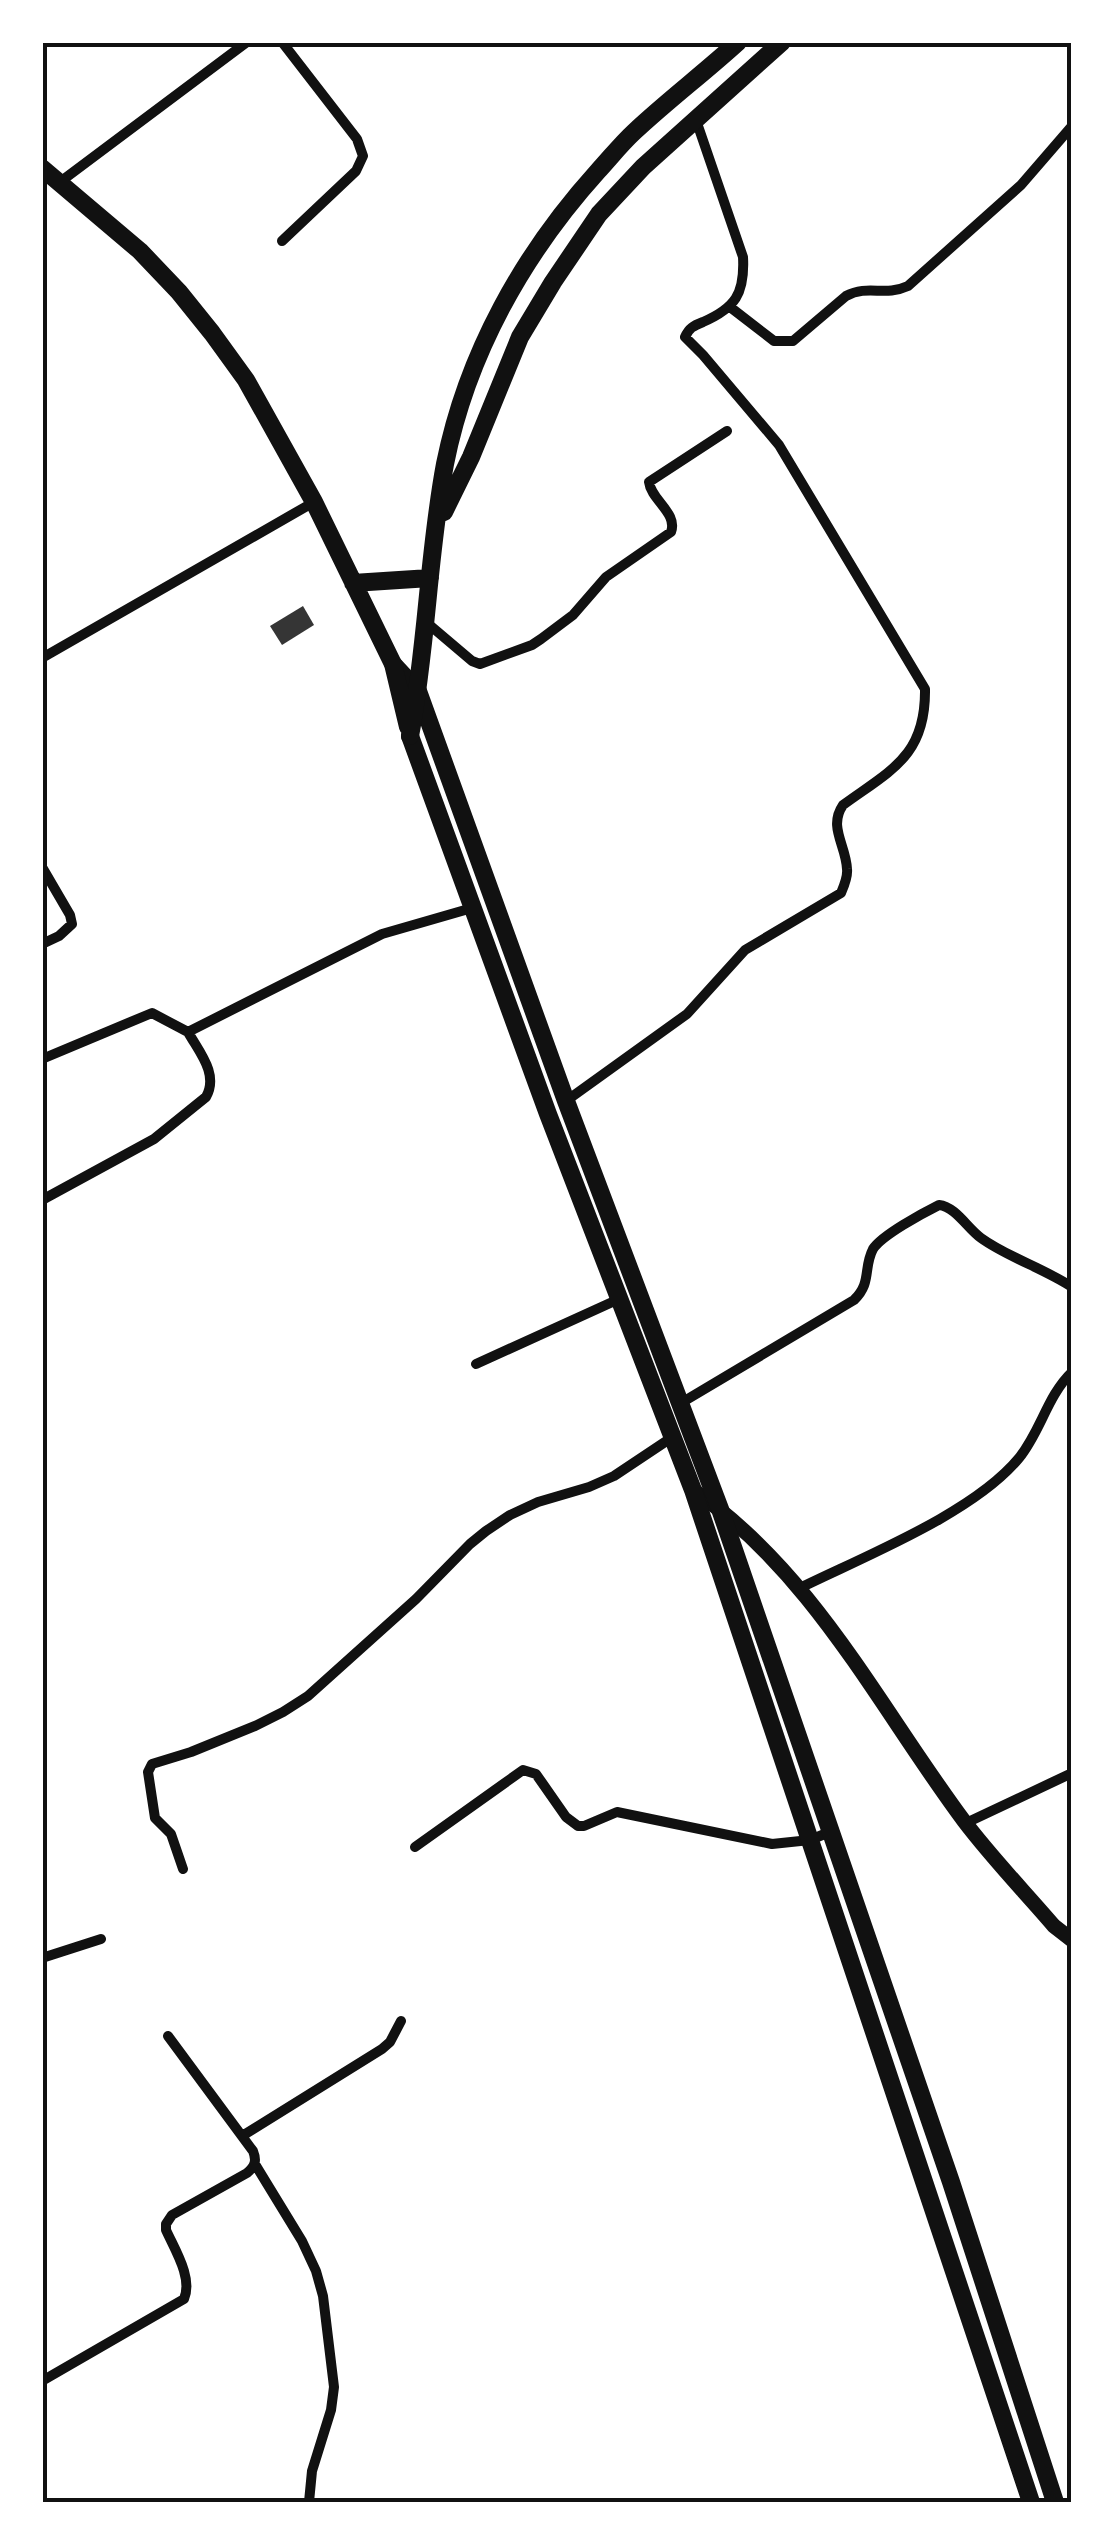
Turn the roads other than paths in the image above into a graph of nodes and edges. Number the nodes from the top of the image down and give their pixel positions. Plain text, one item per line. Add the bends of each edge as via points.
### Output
1 (247, 42) edge
2 (282, 42) edge
3 (738, 42) edge
4 (782, 42) edge
5 (696, 120) junction
6 (1072, 126) edge
7 (42, 168) edge
8 (60, 182) junction
9 (282, 242) dead end
10 (730, 308) junction
11 (726, 431) dead end
12 (314, 502) junction
13 (434, 530) junction
14 (430, 578) junction
15 (353, 584) junction
16 (426, 622) junction
17 (42, 658) edge
18 (393, 664) junction
19 (418, 691) junction
20 (410, 736) junction
21 (42, 867) edge
22 (472, 908) junction
23 (42, 944) edge
24 (188, 1032) junction
25 (42, 1059) edge
26 (566, 1101) junction
27 (42, 1200) edge
28 (1072, 1287) edge
29 (619, 1299) junction
30 (476, 1364) dead end
31 (1072, 1372) edge
32 (681, 1403) junction
33 (671, 1438) junction
34 (693, 1490) junction
35 (720, 1509) junction
36 (800, 1588) junction
37 (1072, 1773) edge
38 (966, 1824) junction
39 (832, 1831) junction
40 (810, 1840) junction
41 (415, 1847) dead end
42 (183, 1870) dead end
43 (102, 1939) dead end
44 (1072, 1940) edge
45 (42, 1958) edge
46 (401, 2020) dead end
47 (168, 2036) dead end
48 (242, 2136) junction
49 (255, 2164) junction
50 (42, 2381) edge
51 (310, 2502) edge
52 (1031, 2502) edge
53 (1055, 2502) edge

1 - 8 street
2 - 9 street via 358,139 363,156 356,171
3 - 13 main road via 632,133 524,266 462,401
4 - 5 main road
5 - 10 street via 743,257 742,283
5 - 13 main road via 599,214 553,282 520,337
6 - 10 street via 1021,185 908,286 853,292 792,341 774,341
7 - 8 main road
8 - 12 main road via 140,251 212,333
10 - 26 street via 685,337 778,444 925,689 926,708 902,762 837,815 847,868 841,893 746,950 688,1014
11 - 16 street via 649,482 672,520 671,532 606,578 541,639 480,664
12 - 15 main road
12 - 17 street
13 - 14 main road
14 - 15 main road
14 - 16 main road
15 - 18 main road
16 - 19 main road
18 - 19 main road
18 - 20 main road
19 - 20 main road
19 - 26 main road
20 - 22 main road
21 - 23 street via 72,924
22 - 24 street via 382,934
22 - 29 main road
24 - 25 street via 152,1013
24 - 27 street via 210,1072 206,1096 154,1139
26 - 32 main road
28 - 32 street via 986,1242 938,1205 877,1244 867,1282 854,1300
29 - 30 street
29 - 33 main road
31 - 36 street via 1020,1457 981,1492
32 - 35 main road
33 - 34 main road
33 - 42 street via 614,1476 538,1502 486,1531 331,1677 283,1712 152,1764 155,1818 171,1834
34 - 35 main road
34 - 40 main road
35 - 36 main road
35 - 39 main road
36 - 38 main road
37 - 38 street
38 - 44 main road
39 - 40 street
39 - 53 main road
40 - 41 street via 772,1844 618,1812 578,1826 536,1774 524,1770
40 - 52 main road
43 - 45 street
46 - 48 street via 382,2049
47 - 48 street
48 - 49 street
49 - 50 street via 166,2224 186,2279 184,2299
49 - 51 street via 302,2241 323,2296 334,2387

